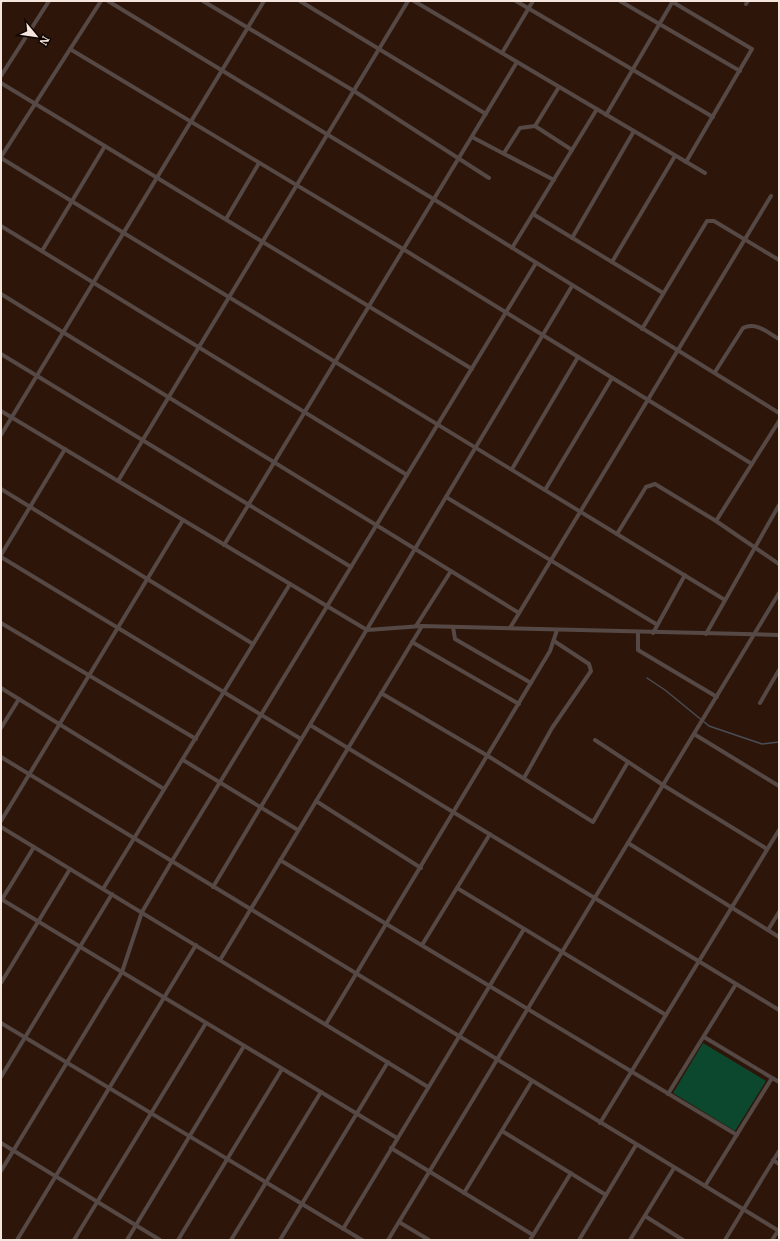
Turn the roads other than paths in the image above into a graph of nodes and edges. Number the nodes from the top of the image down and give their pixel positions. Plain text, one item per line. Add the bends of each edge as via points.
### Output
1 (49, 1) edge
2 (101, 1) edge
3 (108, 1) edge
4 (203, 1) edge
5 (264, 1) edge
6 (300, 1) edge
7 (408, 1) edge
8 (414, 1) edge
9 (516, 1) edge
10 (533, 1) edge
11 (620, 1) edge
12 (672, 1) edge
13 (528, 8) junction
14 (659, 24) junction
15 (248, 28) junction
16 (70, 49) junction
17 (379, 49) junction
18 (502, 53) junction
19 (517, 62) junction
20 (632, 70) junction
21 (222, 71) junction
22 (740, 71) junction
23 (1, 76) edge
24 (1, 83) edge
25 (559, 87) junction
26 (354, 91) junction
27 (35, 104) junction
28 (597, 109) junction
29 (486, 114) junction
30 (606, 115) junction
31 (713, 117) junction
32 (191, 121) junction
33 (535, 126) junction
34 (634, 131) junction
35 (327, 135) junction
36 (472, 137) junction
37 (105, 146) junction
38 (572, 150) junction
39 (504, 154) junction
40 (675, 156) junction
41 (1, 158) edge
42 (459, 158) junction
43 (686, 162) junction
44 (259, 163) junction
45 (705, 173) dead end
46 (157, 178) junction
47 (489, 178) dead end
48 (554, 180) junction
49 (297, 185) junction
50 (770, 196) dead end
51 (435, 200) junction
52 (72, 201) junction
53 (533, 214) junction
54 (226, 219) junction
55 (1, 226) edge
56 (124, 233) junction
57 (572, 238) junction
58 (744, 239) junction
59 (262, 242) junction
60 (512, 248) junction
61 (403, 249) junction
62 (42, 251) junction
63 (779, 260) edge
64 (612, 262) junction
65 (536, 263) junction
66 (94, 282) junction
67 (572, 286) junction
68 (663, 293) junction
69 (1, 294) edge
70 (229, 297) junction
71 (368, 306) junction
72 (506, 312) junction
73 (642, 329) junction
74 (63, 332) junction
75 (543, 335) junction
76 (779, 339) edge
77 (199, 347) junction
78 (678, 350) junction
79 (1, 354) edge
80 (578, 357) junction
81 (334, 361) junction
82 (472, 369) junction
83 (715, 372) junction
84 (37, 376) junction
85 (612, 378) junction
86 (168, 397) junction
87 (648, 400) junction
88 (1, 411) edge
89 (304, 411) junction
90 (779, 413) edge
91 (12, 418) junction
92 (779, 421) edge
93 (438, 424) junction
94 (1, 435) edge
95 (142, 440) junction
96 (476, 447) junction
97 (65, 449) junction
98 (274, 462) junction
99 (752, 464) junction
100 (512, 469) junction
101 (407, 475) junction
102 (118, 481) junction
103 (1, 489) edge
104 (545, 490) junction
105 (446, 497) junction
106 (779, 504) edge
107 (248, 505) junction
108 (30, 507) junction
109 (580, 511) junction
110 (183, 520) junction
111 (716, 520) junction
112 (376, 525) junction
113 (617, 534) junction
114 (224, 545) junction
115 (754, 548) junction
116 (415, 549) junction
117 (1, 556) edge
118 (551, 560) junction
119 (779, 564) edge
120 (351, 567) junction
121 (451, 571) junction
122 (685, 575) junction
123 (147, 579) junction
124 (290, 584) junction
125 (779, 593) edge
126 (725, 600) junction
127 (327, 606) junction
128 (519, 613) junction
129 (1, 622) edge
130 (656, 624) junction
131 (416, 626) junction
132 (422, 626) junction
133 (453, 627) junction
134 (118, 628) junction
135 (510, 628) junction
136 (367, 630) junction
137 (557, 630) junction
138 (638, 632) junction
139 (653, 633) junction
140 (706, 634) junction
141 (779, 635) edge
142 (754, 636) junction
143 (554, 641) junction
144 (412, 642) junction
145 (253, 644) junction
146 (779, 670) edge
147 (89, 675) junction
148 (531, 683) junction
149 (1, 688) edge
150 (224, 692) junction
151 (381, 693) junction
152 (717, 697) junction
153 (19, 699) junction
154 (760, 703) dead end
155 (519, 704) junction
156 (261, 715) junction
157 (59, 724) junction
158 (310, 725) junction
159 (1, 728) edge
160 (694, 734) junction
161 (196, 739) junction
162 (302, 739) junction
163 (595, 740) dead end
164 (348, 748) junction
165 (488, 756) junction
166 (1, 757) edge
167 (182, 760) junction
168 (628, 762) junction
169 (29, 774) junction
170 (524, 778) junction
171 (220, 782) junction
172 (663, 786) junction
173 (779, 786) edge
174 (164, 790) junction
175 (316, 801) junction
176 (261, 807) junction
177 (454, 812) junction
178 (1, 821) edge
179 (1, 827) edge
180 (298, 830) junction
181 (779, 830) edge
182 (490, 834) junction
183 (134, 838) junction
184 (628, 843) junction
185 (34, 847) junction
186 (767, 849) junction
187 (280, 860) junction
188 (172, 861) junction
189 (421, 868) junction
190 (70, 869) junction
191 (213, 887) junction
192 (457, 888) junction
193 (103, 889) junction
194 (112, 894) junction
195 (595, 898) junction
196 (1, 900) edge
197 (732, 908) junction
198 (250, 909) junction
199 (142, 912) junction
200 (779, 912) edge
201 (39, 922) junction
202 (387, 924) junction
203 (524, 929) junction
204 (768, 930) junction
205 (779, 937) edge
206 (196, 945) junction
207 (422, 945) junction
208 (80, 947) junction
209 (562, 952) junction
210 (220, 960) junction
211 (699, 961) junction
212 (122, 972) junction
213 (355, 973) junction
214 (1, 984) edge
215 (736, 984) junction
216 (489, 986) junction
217 (164, 998) junction
218 (528, 1009) junction
219 (779, 1010) edge
220 (666, 1015) junction
221 (1, 1023) edge
222 (206, 1023) junction
223 (326, 1024) junction
224 (459, 1036) junction
225 (704, 1037) junction
226 (25, 1038) junction
227 (244, 1046) junction
228 (497, 1060) junction
229 (388, 1062) junction
230 (67, 1063) junction
231 (282, 1069) junction
232 (632, 1072) junction
233 (1, 1077) edge
234 (772, 1078) junction
235 (532, 1081) junction
236 (779, 1082) edge
237 (428, 1087) junction
238 (109, 1088) junction
239 (320, 1092) junction
240 (668, 1094) junction
241 (151, 1113) junction
242 (357, 1114) junction
243 (600, 1123) junction
244 (502, 1131) junction
245 (736, 1135) junction
246 (190, 1136) junction
247 (397, 1138) junction
248 (1, 1143) edge
249 (636, 1145) junction
250 (391, 1148) junction
251 (13, 1151) junction
252 (779, 1151) edge
253 (228, 1159) junction
254 (773, 1160) junction
255 (779, 1164) edge
256 (674, 1168) junction
257 (1, 1171) edge
258 (429, 1172) junction
259 (571, 1173) junction
260 (56, 1177) junction
261 (266, 1182) junction
262 (705, 1186) junction
263 (464, 1193) junction
264 (606, 1195) junction
265 (97, 1202) junction
266 (302, 1204) junction
267 (743, 1210) junction
268 (645, 1216) junction
269 (399, 1222) junction
270 (136, 1225) junction
271 (343, 1228) junction
272 (778, 1231) edge
273 (533, 1235) junction
274 (17, 1240) edge
275 (74, 1240) edge
276 (127, 1240) edge
277 (160, 1240) edge
278 (178, 1240) edge
279 (231, 1240) edge
280 (280, 1240) edge
281 (362, 1240) edge
282 (388, 1240) edge
283 (429, 1240) edge
284 (530, 1240) edge
285 (579, 1240) edge
286 (630, 1240) edge
287 (683, 1240) edge
288 (724, 1240) edge
289 (772, 1240) edge

1 - 23 street
2 - 16 street
3 - 21 street
4 - 15 street
5 - 15 street
6 - 17 street
7 - 17 street
8 - 18 street
9 - 13 street
10 - 13 street
11 - 14 street
12 - 14 street
12 - 22 street via 752,49
13 - 18 street
13 - 20 street
14 - 20 street
14 - 22 street
15 - 21 street
15 - 26 street
16 - 27 street
16 - 32 street
17 - 26 street
17 - 29 street
18 - 19 street
19 - 25 street
19 - 29 street
20 - 30 street
20 - 31 street
21 - 32 street
21 - 35 street
22 - 31 street
24 - 27 street
25 - 28 street
25 - 33 street
26 - 35 street
26 - 42 street
27 - 37 street
27 - 41 street
28 - 30 street
28 - 38 street
29 - 36 street
30 - 34 street
31 - 43 street
32 - 44 street
32 - 46 street
33 - 38 street
33 - 39 street via 520,128
34 - 40 street
34 - 57 street
35 - 49 street
35 - 51 street
36 - 39 street
36 - 42 street
37 - 46 street
37 - 52 street
38 - 48 street
39 - 48 street
40 - 43 street
40 - 64 street
41 - 52 street
42 - 47 street
42 - 51 street
43 - 45 street
44 - 49 street
44 - 54 street
46 - 54 street
46 - 56 street
48 - 53 street
49 - 59 street
49 - 61 street
50 - 58 street
51 - 60 street
51 - 61 street
52 - 56 street
52 - 62 street
53 - 57 street
53 - 60 street
54 - 59 street
55 - 62 street
56 - 66 street
56 - 70 street
57 - 64 street
58 - 63 street
58 - 68 street via 714,221 707,221
58 - 78 street
59 - 70 street
59 - 71 street
60 - 65 street
61 - 71 street
61 - 72 street
62 - 66 street
64 - 68 street
65 - 67 street
65 - 72 street
66 - 74 street
66 - 77 street
67 - 73 street
67 - 75 street
68 - 73 street
69 - 74 street
70 - 77 street
70 - 81 street
71 - 81 street
71 - 82 street
72 - 75 street
72 - 82 street
73 - 78 street
74 - 84 street
74 - 86 street
75 - 80 street
75 - 96 street
76 - 83 street via 755,325 749,325 744,328
77 - 86 street
77 - 89 street
78 - 83 street
78 - 87 street
79 - 84 street
80 - 85 street
80 - 100 street
81 - 89 street
81 - 93 street
82 - 93 street
83 - 90 street
84 - 91 street
84 - 95 street
85 - 87 street
85 - 104 street
86 - 95 street
86 - 98 street
87 - 99 street
87 - 109 street
88 - 91 street
89 - 98 street
89 - 101 street
91 - 94 street
91 - 97 street
92 - 99 street
93 - 96 street
93 - 101 street
95 - 102 street
95 - 107 street
96 - 100 street
96 - 105 street
97 - 102 street
97 - 108 street
98 - 107 street
98 - 112 street
99 - 111 street
100 - 104 street
101 - 112 street
102 - 110 street
103 - 108 street
104 - 109 street
105 - 116 street
105 - 118 street
106 - 115 street
107 - 114 street
107 - 120 street
108 - 117 street
108 - 123 street
109 - 113 street
109 - 118 street
110 - 114 street
110 - 123 street
111 - 113 street via 653,484 646,487
111 - 115 street
112 - 116 street
112 - 120 street
113 - 122 street
114 - 124 street
115 - 119 street
115 - 126 street
116 - 121 street
116 - 136 street
117 - 134 street
118 - 128 street
118 - 130 street
120 - 127 street
121 - 128 street
121 - 131 street
122 - 126 street
122 - 130 street
123 - 134 street
123 - 145 street
124 - 127 street
124 - 145 street
125 - 142 street
126 - 140 street
127 - 136 street
127 - 156 street
128 - 135 street
129 - 147 street
130 - 139 street
131 - 132 street
131 - 136 street
132 - 133 street
132 - 144 street
133 - 135 street
133 - 148 street via 455,639
134 - 147 street
134 - 150 street
135 - 137 street
136 - 158 street
137 - 138 street
137 - 143 street
138 - 139 street
138 - 152 street via 638,650
139 - 140 street
140 - 142 street
141 - 142 street
142 - 152 street
143 - 148 street
143 - 170 street via 589,664 591,671 552,728
144 - 151 street
144 - 155 street
145 - 150 street
146 - 154 street
147 - 157 street
147 - 161 street
148 - 155 street
149 - 153 street
150 - 156 street
150 - 161 street
151 - 164 street
151 - 165 street
152 - 160 street
153 - 157 street
153 - 159 street
155 - 165 street
156 - 162 street
156 - 171 street
157 - 169 street
157 - 174 street
158 - 162 street
158 - 164 street
160 - 172 street
160 - 173 street
161 - 167 street
162 - 176 street
163 - 168 street
164 - 175 street
164 - 177 street
165 - 170 street
165 - 177 street
166 - 169 street
167 - 171 street
167 - 174 street
168 - 170 street via 593,822
168 - 172 street
169 - 178 street
169 - 183 street
171 - 176 street
171 - 188 street
172 - 184 street
172 - 186 street
174 - 183 street
175 - 180 street
175 - 189 street
176 - 180 street
176 - 191 street
177 - 182 street
177 - 189 street
179 - 185 street
180 - 187 street
181 - 186 street
182 - 192 street
182 - 195 street
183 - 188 street
183 - 193 street
184 - 195 street
184 - 197 street
185 - 190 street
185 - 196 street
186 - 197 street
187 - 198 street
187 - 202 street
188 - 191 street
188 - 199 street
189 - 202 street
190 - 193 street
190 - 201 street
191 - 198 street
192 - 203 street
192 - 207 street
193 - 194 street
194 - 199 street
194 - 208 street
195 - 209 street
195 - 211 street
196 - 201 street
197 - 204 street
197 - 211 street
198 - 210 street
198 - 213 street
199 - 206 street
199 - 212 street
200 - 204 street
201 - 208 street
201 - 214 street
202 - 207 street
202 - 213 street
203 - 209 street
203 - 216 street
204 - 205 street
206 - 210 street
206 - 217 street
207 - 216 street
208 - 212 street
208 - 226 street
209 - 218 street
209 - 220 street
210 - 223 street
211 - 215 street
211 - 220 street
212 - 217 street
212 - 230 street
213 - 223 street
213 - 224 street
215 - 219 street
215 - 225 street
216 - 218 street
216 - 224 street
217 - 222 street
217 - 238 street
218 - 228 street
218 - 232 street
220 - 232 street
221 - 226 street
222 - 227 street
222 - 241 street
223 - 229 street
224 - 228 street
224 - 237 street
225 - 234 street
225 - 240 street
226 - 230 street
226 - 233 street
227 - 231 street
227 - 246 street
228 - 235 street
228 - 258 street
229 - 237 street
229 - 242 street
230 - 238 street
230 - 251 street
231 - 239 street
231 - 253 street
232 - 240 street
232 - 243 street
234 - 236 street
234 - 245 street
235 - 243 street
235 - 244 street
237 - 247 street
238 - 241 street
238 - 260 street
239 - 242 street
239 - 261 street
240 - 245 street
241 - 246 street
241 - 265 street
242 - 247 street
242 - 266 street
243 - 249 street
244 - 259 street
244 - 263 street
245 - 262 street
246 - 253 street
246 - 270 street
247 - 250 street
248 - 251 street
249 - 256 street
249 - 264 street
250 - 258 street
250 - 271 street
251 - 257 street
251 - 260 street
252 - 254 street
253 - 261 street
253 - 278 street
254 - 255 street
254 - 267 street
256 - 262 street
256 - 268 street
258 - 263 street
258 - 269 street
259 - 264 street
259 - 273 street
260 - 265 street
260 - 274 street
261 - 266 street
261 - 279 street
262 - 267 street
263 - 273 street
264 - 285 street
265 - 270 street
265 - 275 street
266 - 271 street
266 - 280 street
267 - 272 street
267 - 288 street
268 - 286 street
268 - 287 street
269 - 282 street
269 - 283 street
270 - 276 street
270 - 277 street
271 - 281 street
272 - 289 street
273 - 284 street

